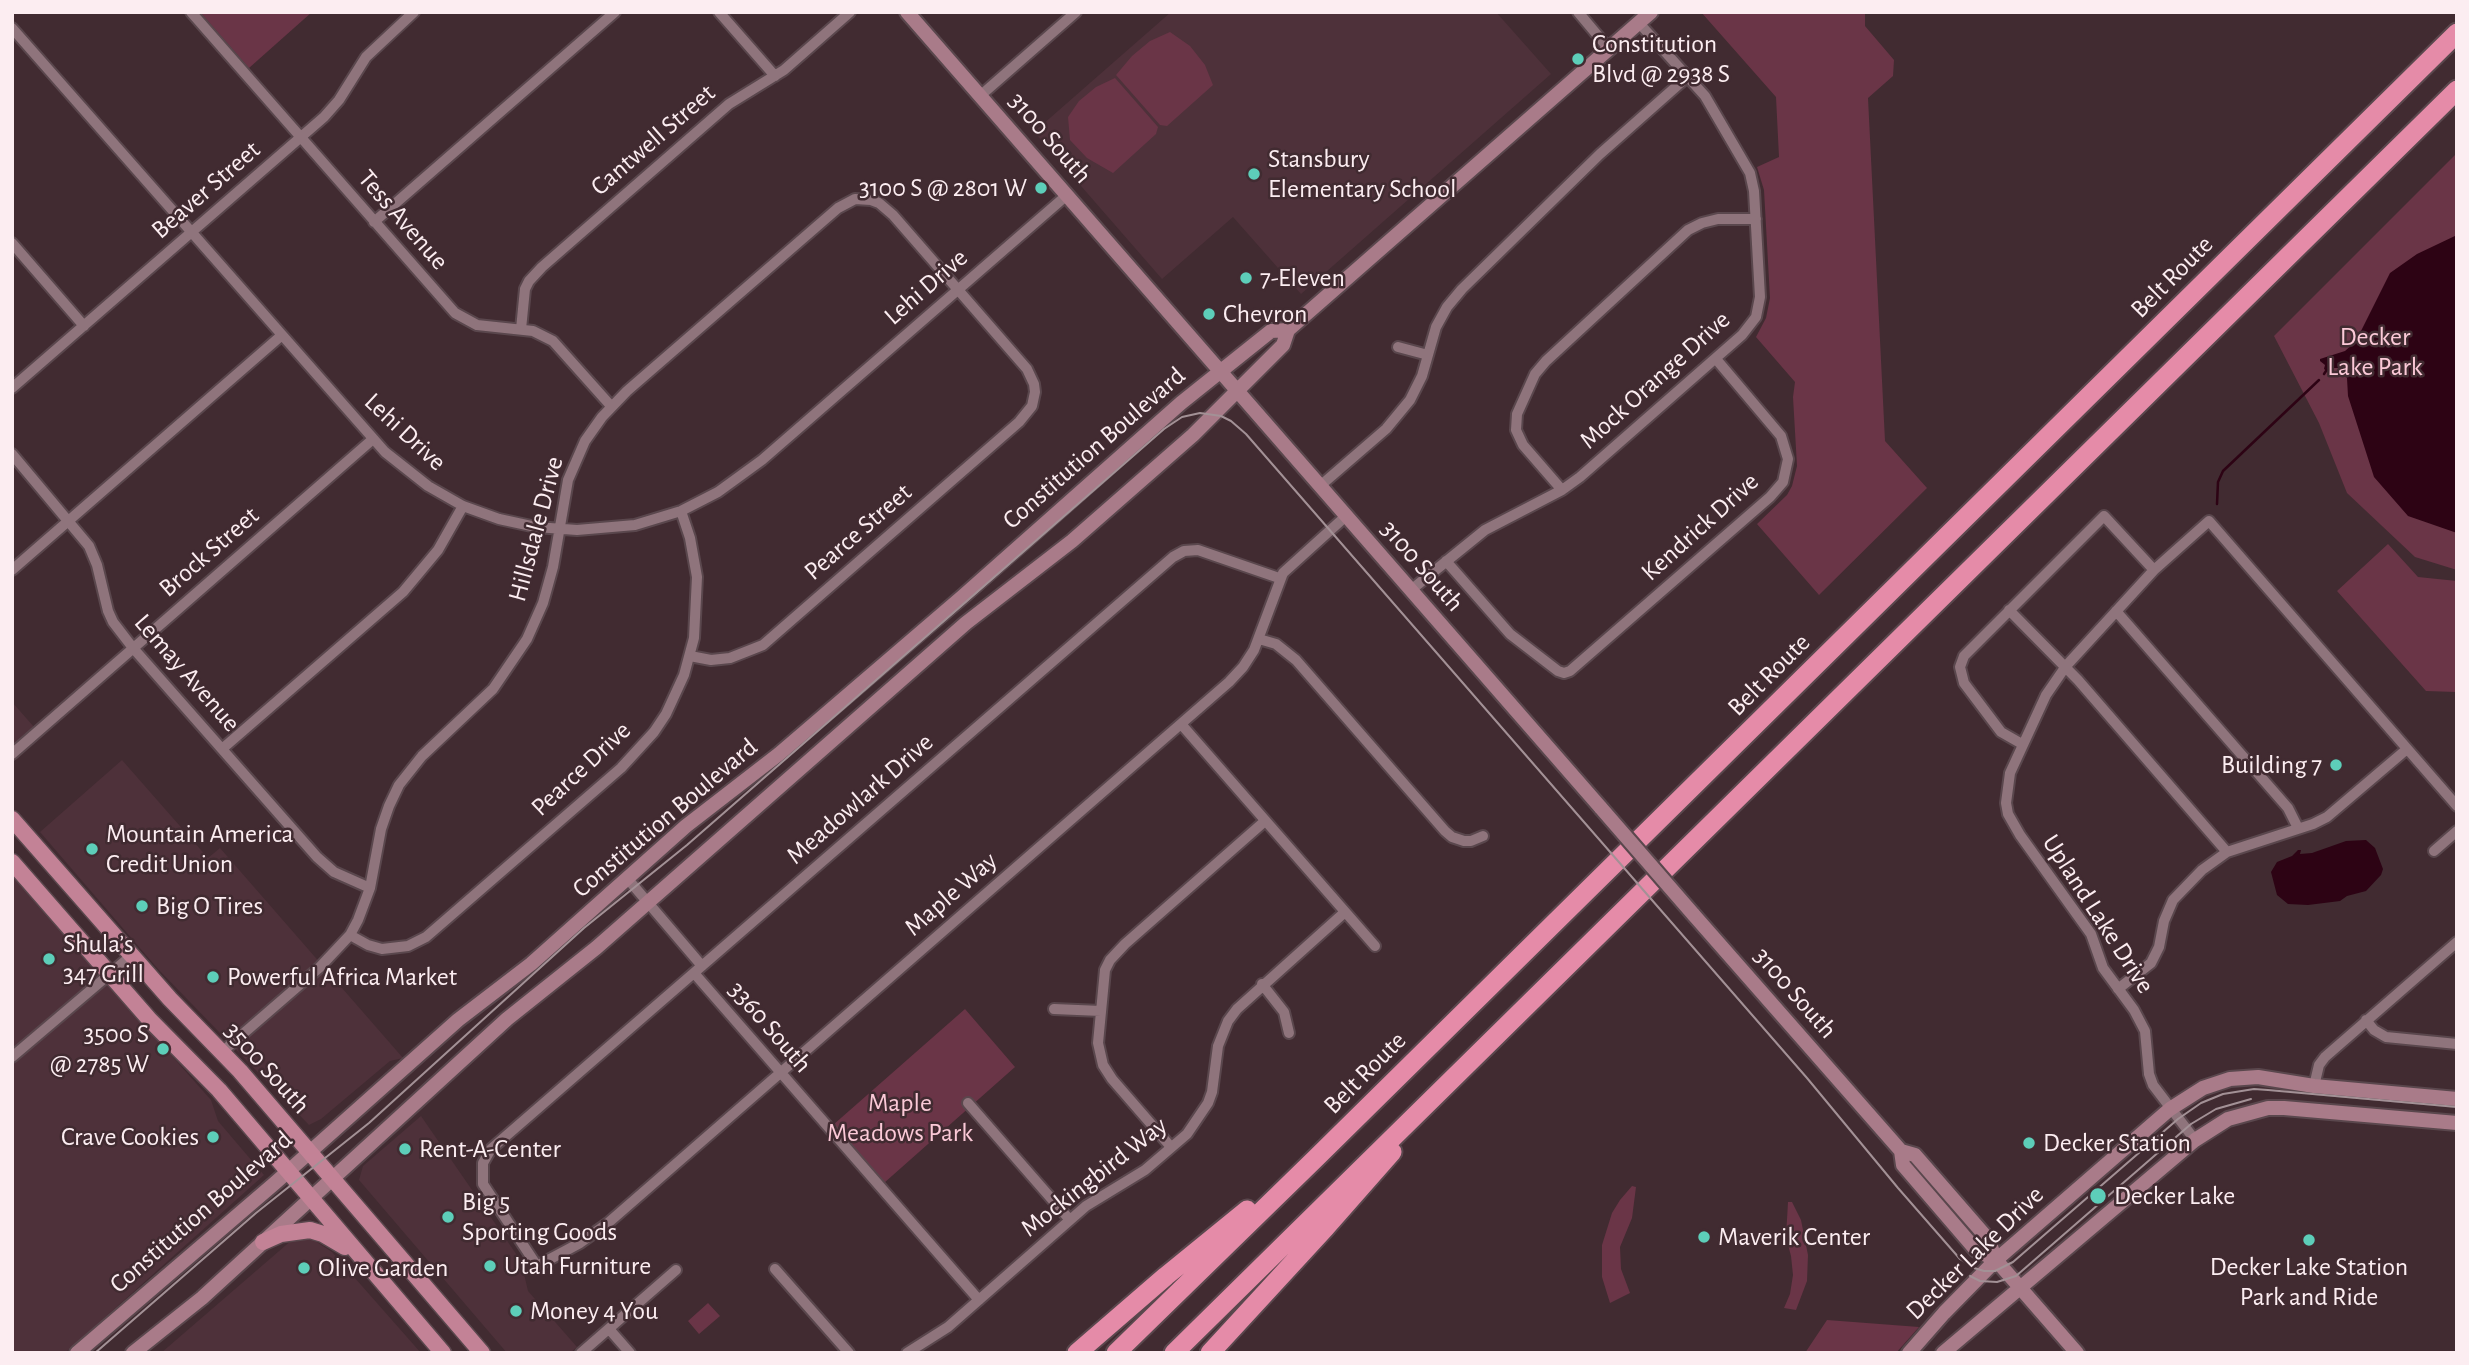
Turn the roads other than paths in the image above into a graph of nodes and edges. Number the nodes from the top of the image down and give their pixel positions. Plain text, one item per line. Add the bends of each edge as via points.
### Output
1 (191, 12) edge
2 (414, 12) edge
3 (615, 12) edge
4 (719, 12) edge
5 (850, 12) edge
6 (907, 12) edge
7 (1076, 12) edge
8 (1578, 12) edge
9 (1651, 12) edge
10 (1639, 23) junction
11 (12, 28) edge
12 (2457, 33) edge
13 (1609, 49) junction
14 (775, 76) junction
15 (1687, 78) junction
16 (2457, 90) edge
17 (980, 96) junction
18 (301, 138) junction
19 (1067, 195) junction
20 (1756, 219) junction
21 (374, 222) junction
22 (192, 232) junction
23 (12, 243) edge
24 (958, 289) junction
25 (84, 326) junction
26 (521, 328) junction
27 (1288, 330) junction
28 (282, 335) junction
29 (1398, 347) dead end
30 (1428, 355) junction
31 (1716, 359) junction
32 (1221, 372) junction
33 (12, 388) edge
34 (1237, 390) junction
35 (611, 406) junction
36 (373, 439) junction
37 (12, 454) edge
38 (1320, 486) junction
39 (1562, 490) junction
40 (463, 506) junction
41 (681, 511) junction
42 (1346, 516) junction
43 (70, 520) junction
44 (559, 530) junction
45 (1446, 561) junction
46 (12, 570) edge
47 (2154, 570) junction
48 (1279, 578) junction
49 (1411, 590) junction
50 (2009, 610) junction
51 (2116, 611) junction
52 (1259, 639) junction
53 (134, 648) junction
54 (690, 656) junction
55 (2066, 666) junction
56 (1181, 724) junction
57 (2022, 744) junction
58 (222, 749) junction
59 (2407, 749) junction
60 (12, 754) edge
61 (2457, 806) edge
62 (12, 819) edge
63 (1265, 821) junction
64 (2298, 828) junction
65 (2457, 831) edge
66 (1483, 836) dead end
67 (2434, 851) dead end
68 (2227, 852) junction
69 (12, 862) edge
70 (627, 878) junction
71 (370, 888) junction
72 (648, 902) junction
73 (1345, 912) junction
74 (350, 935) junction
75 (2457, 942) edge
76 (1375, 946) dead end
77 (132, 955) junction
78 (698, 970) junction
79 (110, 974) junction
80 (1262, 984) junction
81 (2118, 989) junction
82 (1054, 1009) dead end
83 (1101, 1011) junction
84 (2366, 1020) junction
85 (1289, 1033) dead end
86 (2457, 1044) edge
87 (222, 1052) junction
88 (12, 1057) edge
89 (781, 1073) junction
90 (2314, 1086) junction
91 (1439, 1090) junction
92 (2457, 1099) edge
93 (968, 1102) dead end
94 (2170, 1109) junction
95 (2457, 1123) edge
96 (2195, 1140) junction
97 (1171, 1147) junction
98 (309, 1151) junction
99 (1315, 1159) junction
100 (288, 1171) junction
101 (332, 1179) junction
102 (311, 1199) junction
103 (1070, 1220) junction
104 (263, 1242) junction
105 (1996, 1260) junction
106 (365, 1263) junction
107 (537, 1266) joint
108 (775, 1269) dead end
109 (676, 1270) dead end
110 (2020, 1286) junction
111 (979, 1300) junction
112 (609, 1329) junction
113 (77, 1353) edge
114 (133, 1353) edge
115 (443, 1353) edge
116 (482, 1353) edge
117 (581, 1353) edge
118 (630, 1353) edge
119 (849, 1353) edge
120 (907, 1353) edge
121 (1077, 1353) edge
122 (1116, 1353) edge
123 (1174, 1353) edge
124 (1210, 1353) edge
125 (1909, 1353) edge
126 (1942, 1353) edge
127 (2077, 1353) edge

1 - 18 street, Tess Avenue
2 - 18 street, Beaver Street via 375,47 332,109
3 - 21 street
4 - 14 street
5 - 14 street, Cantwell Street
6 - 17 main road, 3100 South
7 - 17 street
8 - 13 street
9 - 10 main road, Constitution Boulevard
10 - 13 main road, Constitution Boulevard
10 - 15 street, Mock Orange Drive
11 - 22 street, Lehi Drive
12 - 99 highway, Belt Route
13 - 27 main road, Constitution Boulevard
14 - 26 street, Cantwell Street via 729,104 535,273 526,289
15 - 20 street, Mock Orange Drive via 1705,96 1746,165
15 - 30 street via 1610,145 1462,289 1441,317
16 - 91 highway
17 - 19 main road, 3100 South
18 - 21 street, Tess Avenue
18 - 22 street, Beaver Street
19 - 24 street, Lehi Drive
19 - 32 main road, 3100 South
20 - 31 street, Mock Orange Drive via 1759,310 1748,330
20 - 39 street via 1718,219 1688,230 1535,374 1517,414 1516,430 1523,445
21 - 26 street, Tess Avenue via 462,318 485,327
22 - 25 street, Beaver Street
22 - 28 street, Lehi Drive
23 - 25 street
24 - 35 street, Hillsdale Drive via 886,208 871,200 849,201
24 - 41 street, Lehi Drive via 749,471
24 - 54 street, Pearce Street via 1027,369 1034,384 1034,400 1019,422 763,645 730,658
25 - 33 street, Beaver Street
26 - 35 street, Tess Avenue via 553,341
27 - 32 main road, Constitution Boulevard via 1271,331
27 - 34 main road, Constitution Boulevard via 1283,345
28 - 36 street, Lehi Drive
28 - 43 street
29 - 30 street
30 - 38 street via 1417,389 1396,419
31 - 39 street, Mock Orange Drive
31 - 45 street, Kendrick Drive via 1781,436 1788,459 1783,482 1572,670 1564,673 1510,634
32 - 34 main road, 3100 South
32 - 70 main road, Constitution Boulevard via 779,754
34 - 38 main road, 3100 South
34 - 72 main road, Constitution Boulevard via 1072,541 966,623
35 - 44 street, Hillsdale Drive via 574,465
36 - 40 street, Lehi Drive via 413,476
36 - 53 street, Brock Street
37 - 43 street, Lemay Avenue
38 - 42 main road, 3100 South
39 - 45 street, Mock Orange Drive via 1485,530
40 - 44 street, Lehi Drive via 499,519
40 - 58 street via 438,550 403,592
41 - 44 street, Lehi Drive via 635,525
41 - 54 street, Pearce Drive via 697,577
42 - 48 street, Maple Way
42 - 49 main road, 3100 South
43 - 46 street
43 - 53 street, Lemay Avenue via 94,555 113,622
44 - 71 street, Hillsdale Drive via 543,603 527,639 493,689 422,756 400,785 381,828
45 - 49 street, Mock Orange Drive
47 - 50 street via 2104,516
47 - 51 street, Upland Lake Drive
47 - 59 street, Upland Lake Drive via 2209,521
48 - 52 street, Maple Way
48 - 78 street, Meadowlark Drive via 1198,550 1173,557
49 - 105 main road, 3100 South, bridge via 1901,1152 1903,1165 1976,1250
50 - 55 street
50 - 57 street via 1968,652 1960,667 1965,683 1998,728
51 - 55 street, Upland Lake Drive
51 - 64 street via 2288,808
52 - 56 street, Maple Way via 1244,667
52 - 66 street via 1296,660 1445,831 1464,841
53 - 58 street, Lemay Avenue
53 - 60 street, Brock Street
54 - 74 street, Pearce Drive via 666,714 638,751 434,931 417,942 390,949
55 - 57 street, Upland Lake Drive via 2050,687
55 - 68 street
56 - 63 street
56 - 89 street, Maple Way
57 - 81 street, Upland Lake Drive via 2007,786 2008,814 2091,934 2103,968
58 - 71 street, Lemay Avenue via 325,865
59 - 61 street
59 - 64 street via 2327,817
62 - 77 main road, 3500 South
63 - 73 street
63 - 83 street via 1116,951 1105,970
64 - 68 street
65 - 67 street
68 - 81 street via 2178,893 2168,909 2156,955
69 - 79 main road, 3500 South
70 - 72 street, 3360 South
70 - 98 main road, Constitution Boulevard
71 - 74 street, Hillsdale Drive
72 - 78 street, 3360 South
72 - 101 main road, Constitution Boulevard via 507,1019
73 - 76 street
73 - 80 street, Mockingbird Way
74 - 87 street, Hillsdale Drive
75 - 84 street
77 - 79 street
77 - 87 main road, 3500 South
78 - 89 street, 3360 South
78 - 107 street, Meadowlark Drive via 491,1149 483,1163 483,1184
79 - 88 street
79 - 100 main road, 3500 South
80 - 85 street via 1284,1012
80 - 97 street, Mockingbird Way via 1228,1021 1218,1046 1208,1103 1195,1124
81 - 94 street, Upland Lake Drive via 2140,1019 2148,1073
82 - 83 street
83 - 97 street via 1099,1050 1107,1073
84 - 86 street via 2386,1037
84 - 90 street via 2322,1060
87 - 98 main road, 3500 South
89 - 107 street, Maple Way via 599,1230
89 - 111 street, 3360 South
90 - 92 main road, Decker Lake Drive
90 - 94 main road, Decker Lake Drive via 2243,1077 2203,1088
91 - 123 highway
91 - 124 highway via 1357,1194
93 - 103 street
94 - 96 street, Upland Lake Drive
94 - 105 main road, Decker Lake Drive
95 - 96 main road, Decker Lake Drive via 2269,1108 2228,1119
96 - 110 main road, Decker Lake Drive
97 - 103 street, Mockingbird Way
98 - 100 main road, Constitution Boulevard
98 - 101 main road, 3500 South
99 - 121 highway via 1203,1245
99 - 122 highway, Belt Route
100 - 102 main road, 3500 South
100 - 113 main road, Constitution Boulevard
101 - 102 main road, Constitution Boulevard
101 - 116 main road, 3500 South
102 - 104 main road, Constitution Boulevard
102 - 106 main road, 3500 South
103 - 111 street, Mockingbird Way
104 - 106 main road via 310,1230 342,1245
104 - 114 main road, Constitution Boulevard
105 - 110 main road, 3100 South
105 - 125 main road, Decker Lake Drive
106 - 115 main road, 3500 South
108 - 119 street
109 - 112 street
110 - 126 main road, Decker Lake Drive
110 - 127 main road, 3100 South
111 - 120 street, Mockingbird Way
112 - 117 street
112 - 118 street

